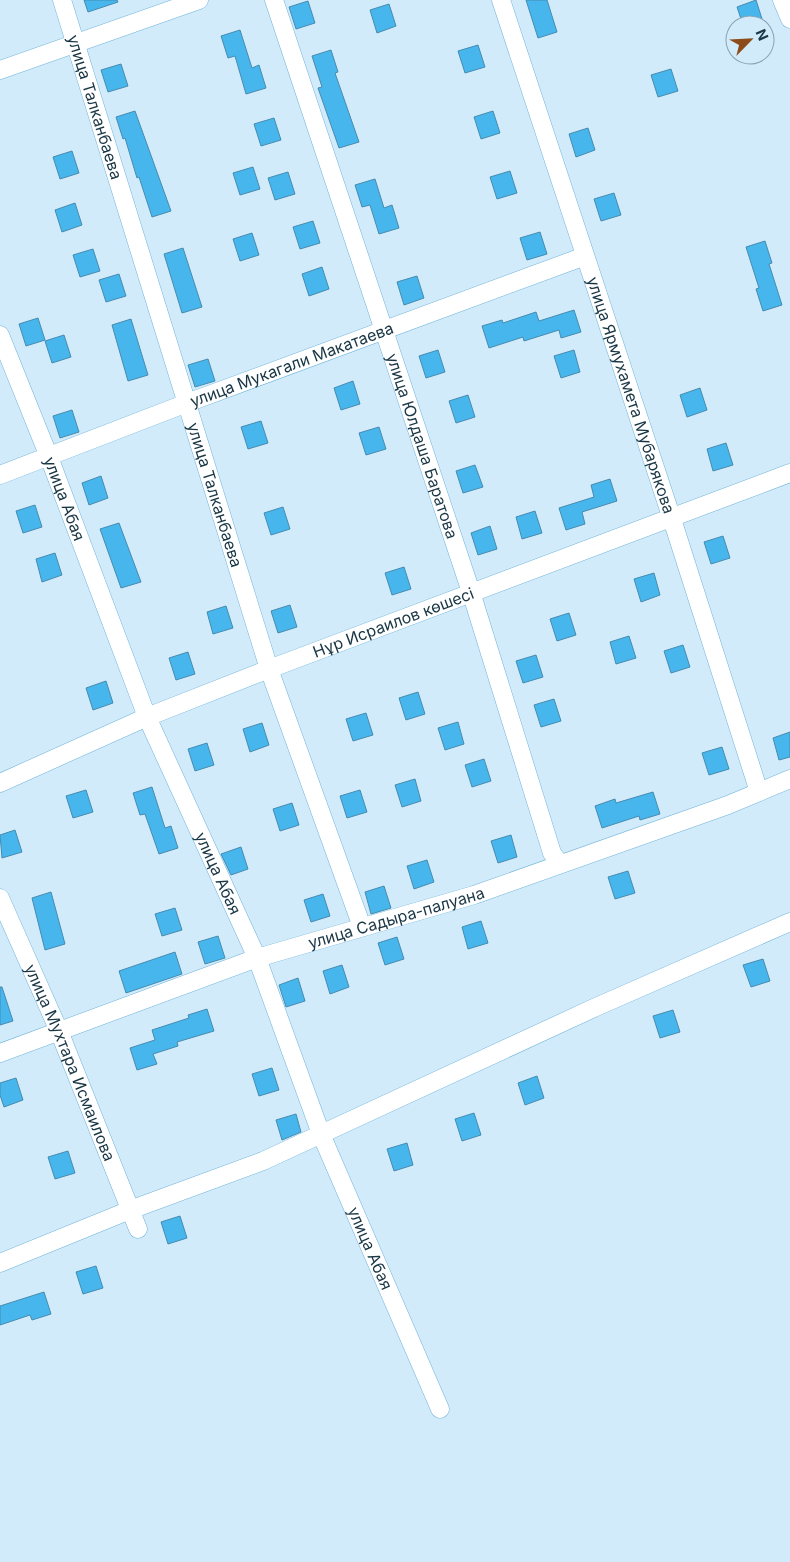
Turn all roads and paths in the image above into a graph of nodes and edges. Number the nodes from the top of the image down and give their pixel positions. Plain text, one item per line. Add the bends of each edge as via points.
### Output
1 (62, 0) edge
2 (199, 0) edge
3 (274, 0) edge
4 (501, 0) edge
5 (782, 0) edge
6 (790, 19) edge
7 (76, 42) junction
8 (0, 70) edge
9 (585, 256) junction
10 (383, 330) junction
11 (0, 335) edge
12 (187, 403) junction
13 (49, 457) junction
14 (790, 473) edge
15 (0, 475) edge
16 (672, 519) junction
17 (471, 592) junction
18 (269, 669) junction
19 (147, 717) junction
20 (790, 779) edge
21 (0, 783) edge
22 (759, 792) junction
23 (560, 864) junction
24 (0, 898) edge
25 (790, 922) edge
26 (362, 927) junction
27 (258, 958) junction
28 (59, 1031) junction
29 (0, 1053) edge
30 (321, 1134) junction
31 (130, 1210) junction
32 (138, 1229) dead end
33 (0, 1264) edge
34 (440, 1409) dead end

1 - 7 street, улица Талканбаева
2 - 7 street
3 - 10 street, улица Юлдаша Баратова
4 - 9 street, улица Ярмухамета Мубарякова
5 - 6 street
7 - 8 street
7 - 12 street, улица Талканбаева
9 - 10 street, улица Мукагали Макатаева
9 - 16 street, улица Ярмухамета Мубарякова
10 - 12 street, улица Мукагали Макатаева
10 - 17 street, улица Юлдаша Баратова
11 - 13 street, улица Абая
12 - 13 street, улица Мукагали Макатаева
12 - 18 street, улица Талканбаева
13 - 15 street, улица Мукагали Макатаева
13 - 19 street, улица Абая
14 - 16 street, Нұр Исраилов көшесі
16 - 17 street, Нұр Исраилов көшесі
16 - 22 street, улица Ярмухамета Мубарякова
17 - 18 street, Нұр Исраилов көшесі
17 - 23 street, улица Юлдаша Баратова via 552,853
18 - 19 street, Нұр Исраилов көшесі
18 - 26 street, улица Талканбаева
19 - 21 street, Нұр Исраилов көшесі
19 - 27 street, улица Абая
20 - 22 street, улица Садыра-палуана
22 - 23 street, улица Садыра-палуана
23 - 26 street, улица Садыра-палуана via 474,894
24 - 28 street, улица Мухтара Исмаилова
25 - 30 street
26 - 27 street, улица Садыра-палуана
27 - 28 street, улица Садыра-палуана
27 - 30 street, улица Абая
28 - 29 street, улица Садыра-палуана
28 - 31 street, улица Мухтара Исмаилова
30 - 31 street via 264,1160
30 - 34 street, улица Абая
31 - 32 street, улица Мухтара Исмаилова
31 - 33 street

